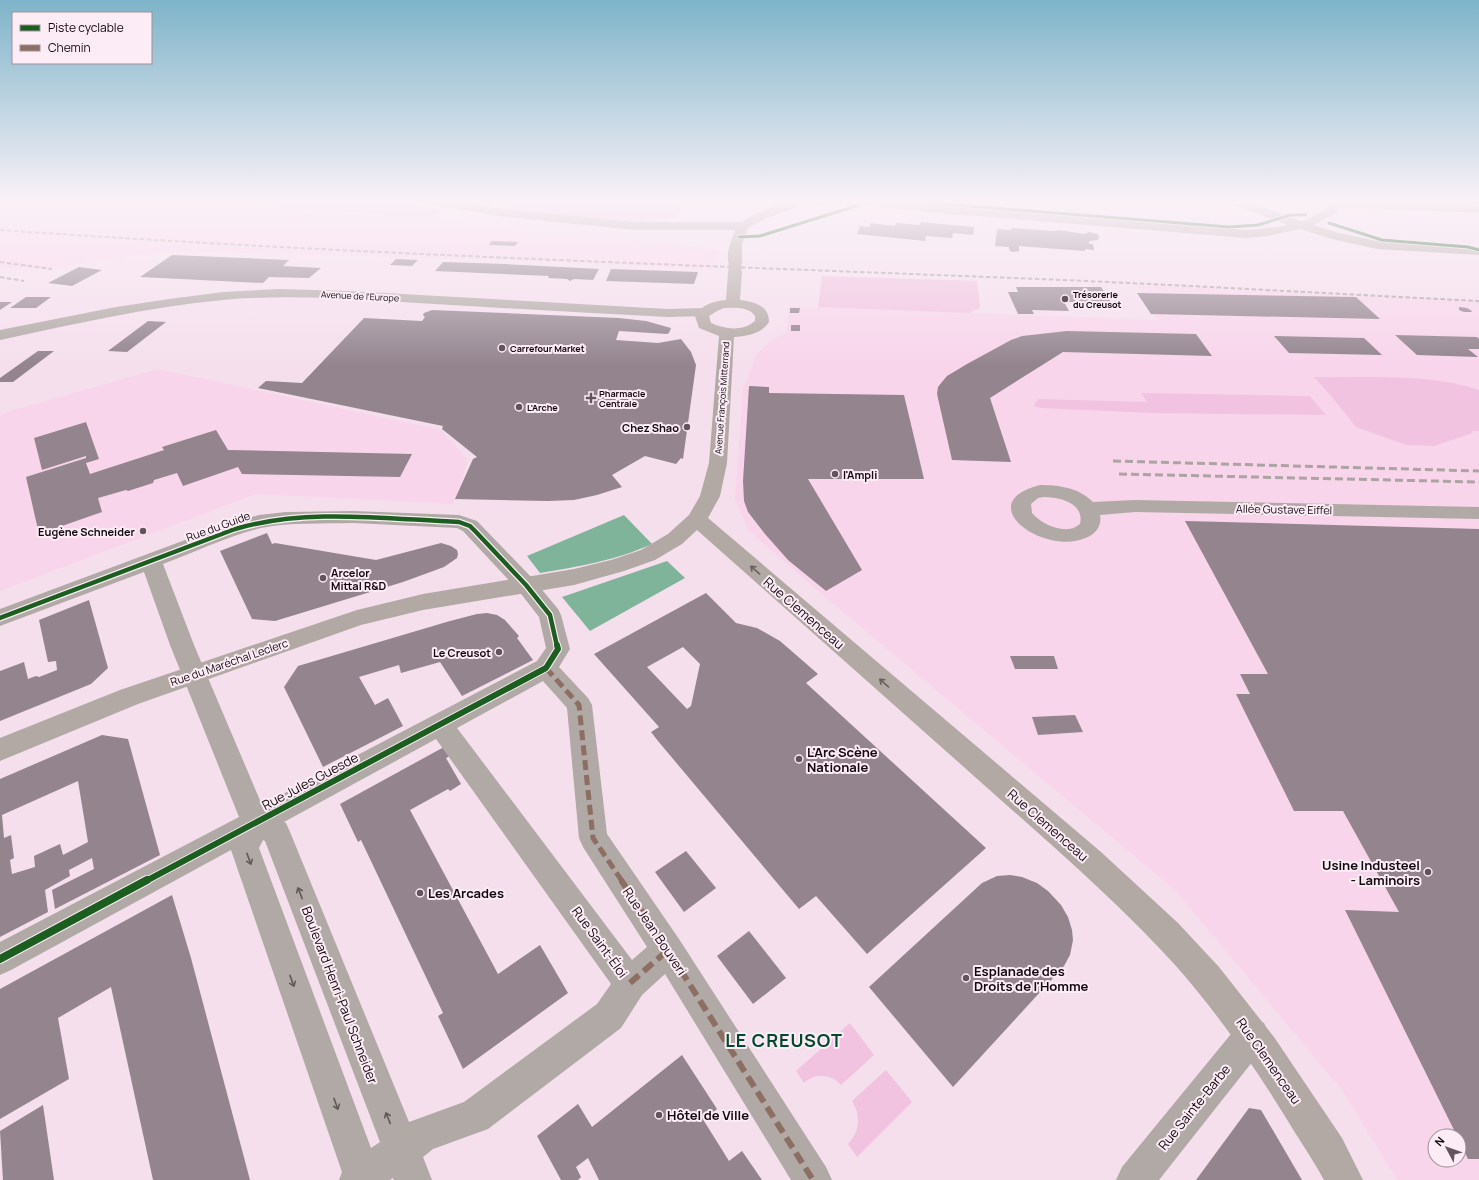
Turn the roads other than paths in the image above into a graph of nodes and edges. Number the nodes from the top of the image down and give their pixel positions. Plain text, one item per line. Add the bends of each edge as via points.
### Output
1 (735, 254) edge
2 (733, 300) junction
3 (704, 312) junction
4 (18, 332) junction
5 (726, 333) junction
6 (0, 335) edge
7 (0, 338) edge
8 (1088, 509) dead end
9 (1479, 513) edge
10 (697, 519) junction
11 (151, 562) junction
12 (526, 586) junction
13 (0, 618) edge
14 (546, 668) junction
15 (195, 674) junction
16 (439, 724) junction
17 (0, 750) edge
18 (254, 822) junction
19 (668, 950) junction
20 (0, 959) edge
21 (630, 983) junction
22 (1252, 1034) junction
23 (407, 1165) edge
24 (361, 1179) edge
25 (813, 1180) edge
26 (1135, 1180) edge
27 (1344, 1180) edge

1 - 2 main road, bridge
2 - 3 main road
2 - 5 main road via 757,309 763,317 762,322 745,332
3 - 4 street, Avenue de l'Europe via 668,313 279,293 223,296 169,303 116,311
3 - 5 main road via 704,325
4 - 6 street, Avenue de l'Europe
4 - 7 street, Avenue de l'Europe
5 - 10 main road, Avenue François Mitterrand via 718,463 710,496
8 - 9 street, Allée Gustave Eiffel via 1135,506
10 - 12 main road, Avenue François Mitterrand via 675,539 648,555 574,577
22 -> 10 main road, Rue Clemenceau via 1208,978 1168,934 1126,894
11 - 12 street, Rue du Guide via 259,522 286,518 346,517 434,520 459,522 470,526
11 - 13 street, Rue du Guide
11 - 15 street
12 - 14 street via 550,615 558,649
12 - 15 main road, Rue du Maréchal Leclerc via 417,603 357,618
14 - 16 street, Rue Jules Guesde
14 - 19 street, Rue Jean Bouveri via 579,705 593,838
15 - 17 main road, Rue du Maréchal Leclerc via 129,697
15 - 18 street
16 - 18 street, Rue Jules Guesde
16 - 21 street, Rue Saint-Éloi
18 - 20 street, Rue Jules Guesde
23 -> 18 street, Boulevard Henri-Paul Schneider via 276,832
18 -> 24 street via 245,848
19 - 21 street
19 - 25 street, Rue Jean Bouveri
21 - 23 street, Rue Saint-Éloi via 609,1016 475,1116 422,1135
22 - 26 street, Rue Sainte-Barbe
22 - 27 main road, Rue Clemenceau via 1295,1097
23 - 24 street, Rue Saint-Éloi

